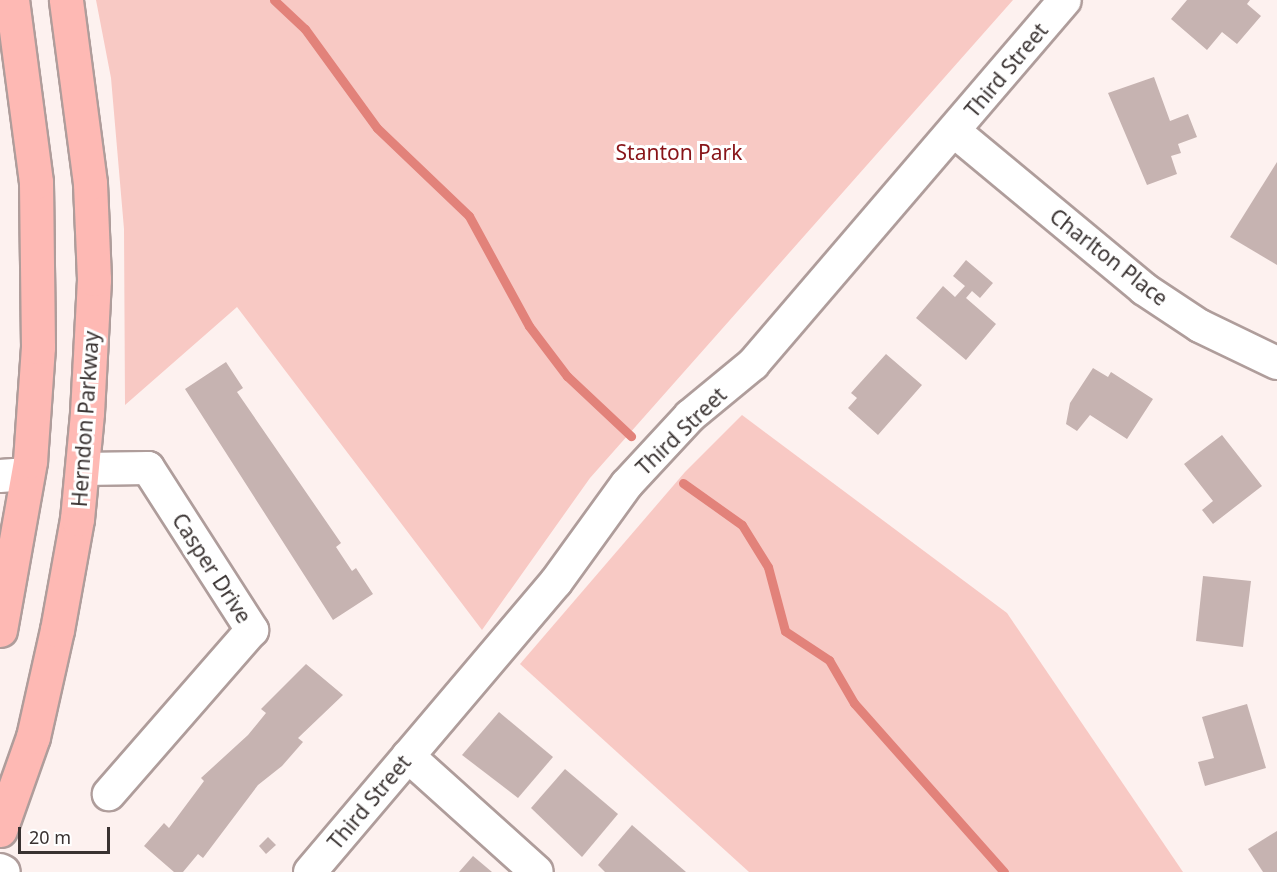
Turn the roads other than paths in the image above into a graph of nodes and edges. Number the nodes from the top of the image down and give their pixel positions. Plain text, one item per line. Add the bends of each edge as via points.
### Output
1 (12, 0) edge
2 (66, 0) edge
3 (1065, 0) edge
4 (954, 131) junction
5 (1277, 363) edge
6 (83, 470) junction
7 (14, 475) edge
8 (0, 630) edge
9 (408, 756) junction
10 (109, 794) dead end
11 (0, 830) edge
12 (323, 867) edge
13 (537, 872) edge

1 - 7 main road via 38,234 38,347
2 - 6 main road, Herndon Parkway via 93,238
3 - 4 street, Third Street
4 - 5 street, Charlton Place via 1144,289 1200,326
4 - 9 street, Third Street via 753,364 690,416 627,484 556,582
6 - 10 street, Casper Drive via 148,468 252,630
6 - 11 main road, Herndon Parkway via 57,630 33,737
7 - 8 main road
9 - 12 street, Third Street
9 - 13 street

